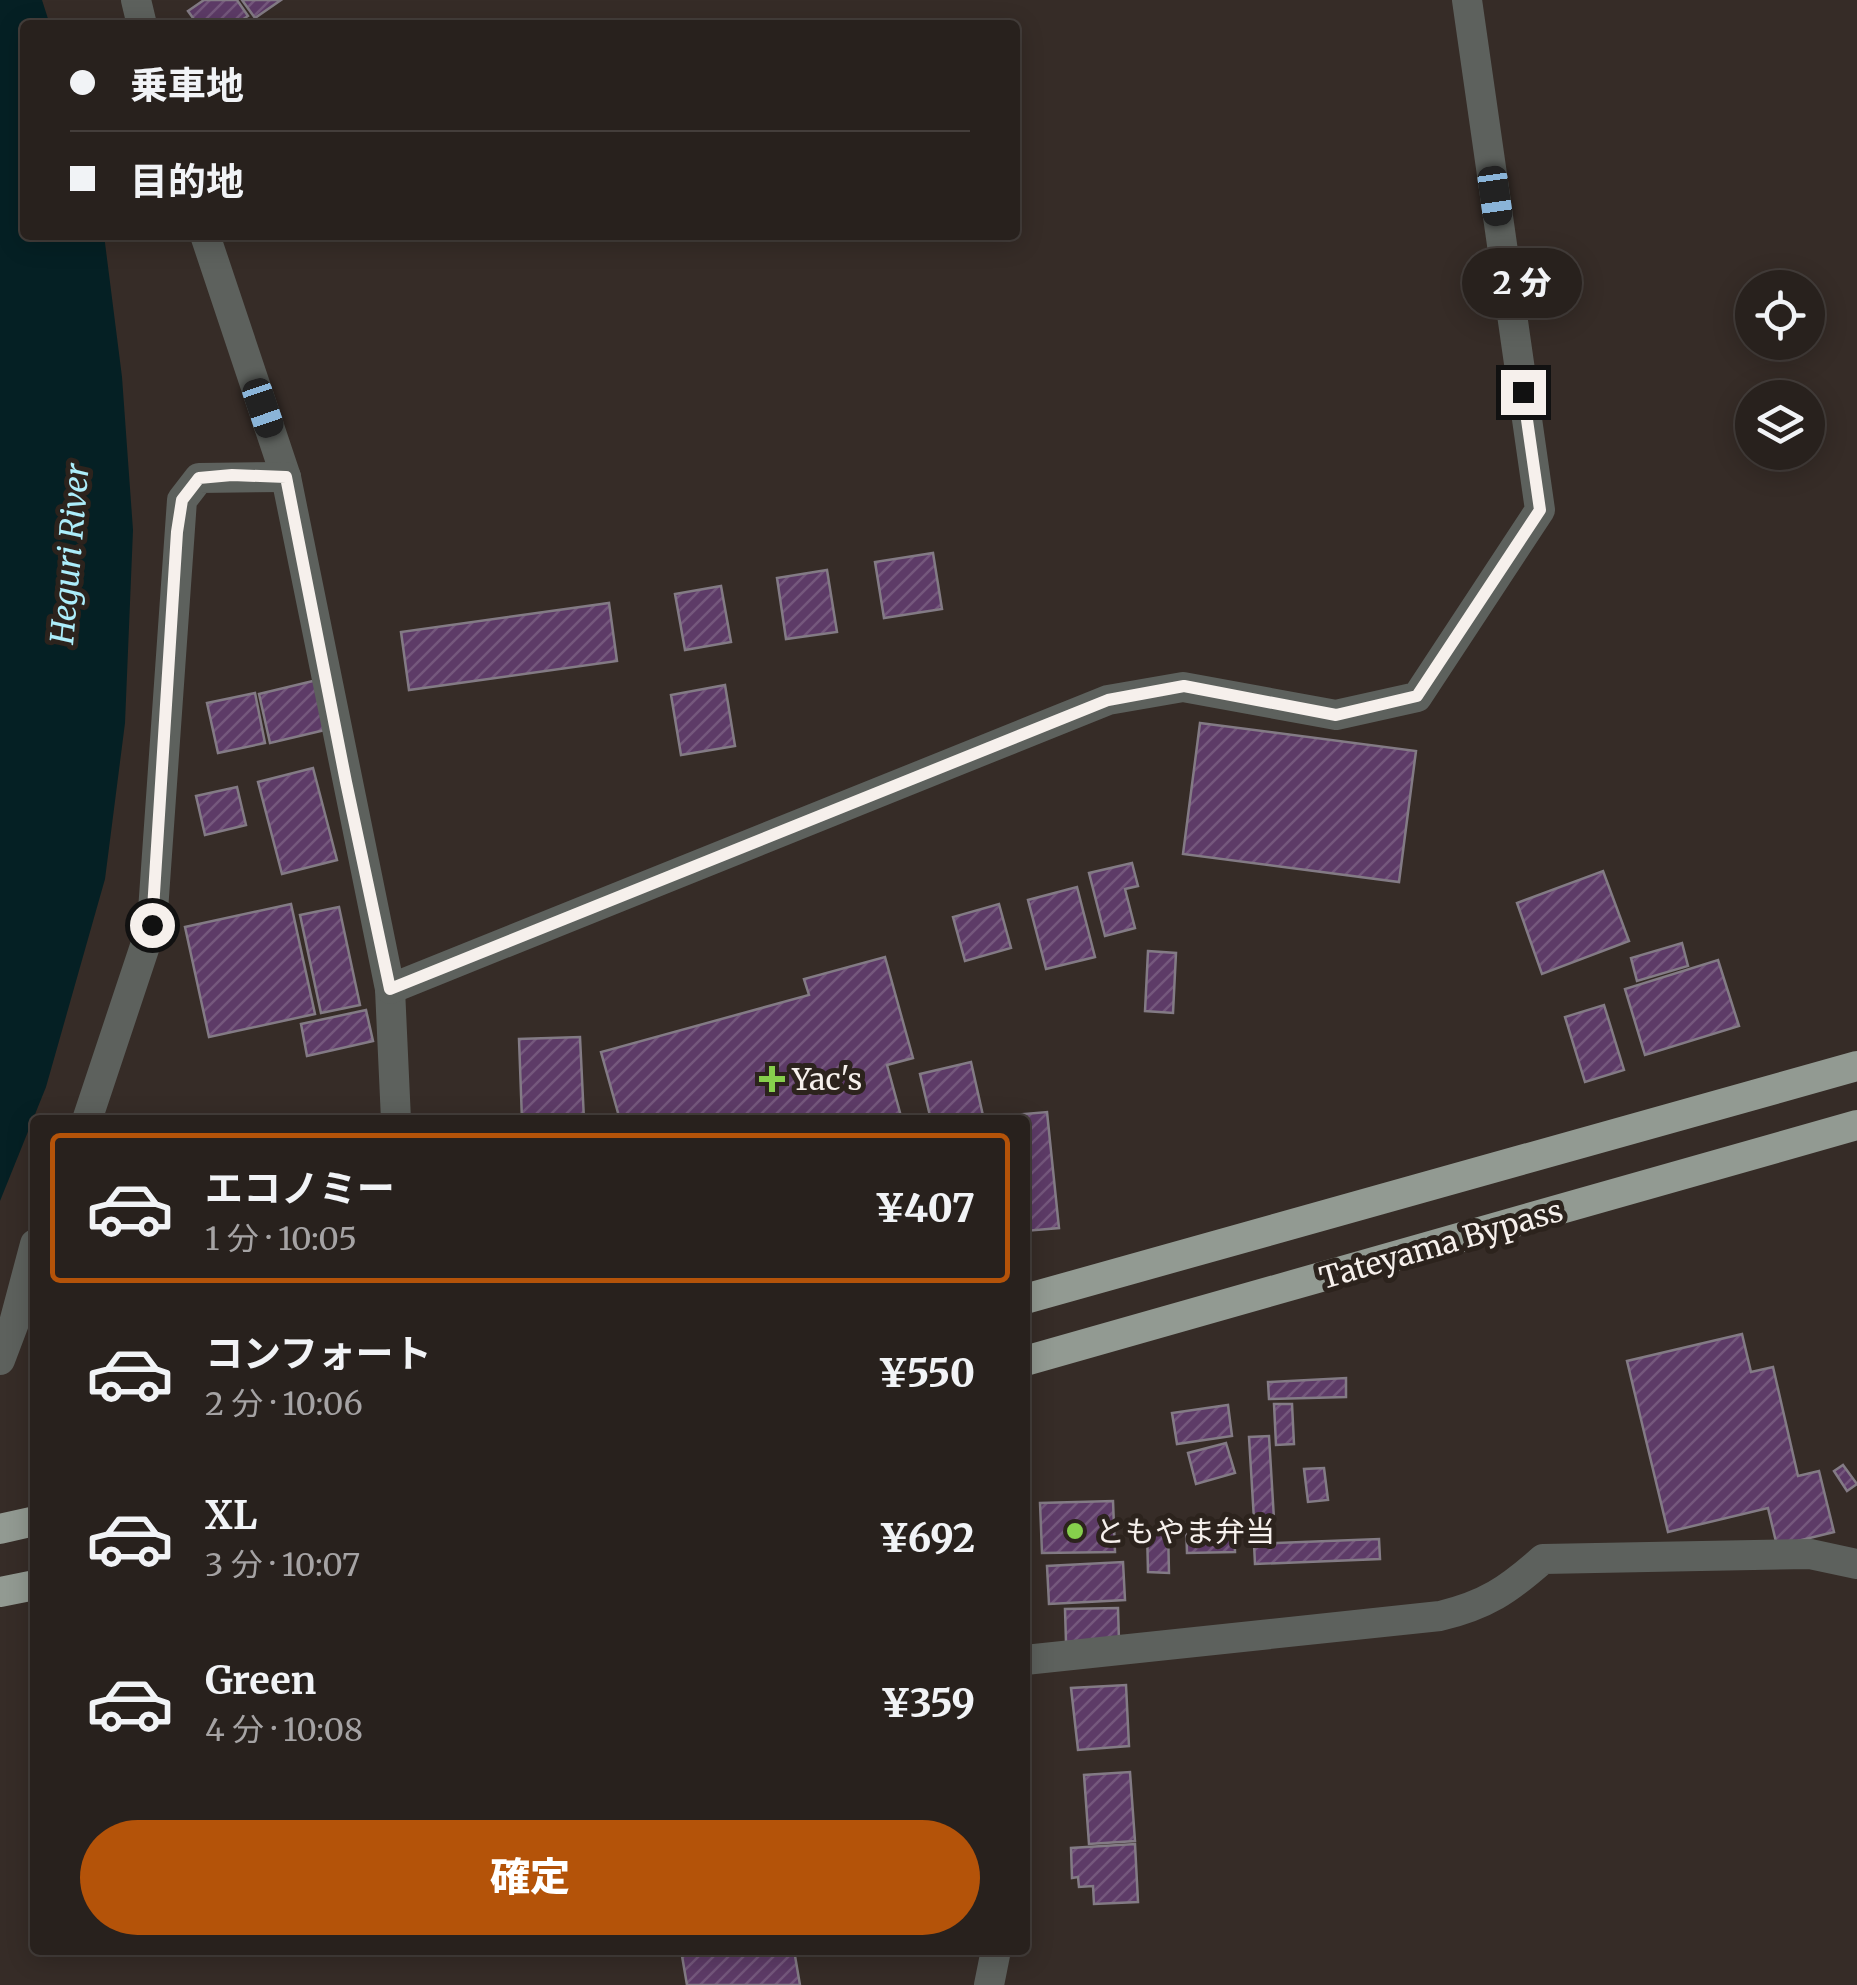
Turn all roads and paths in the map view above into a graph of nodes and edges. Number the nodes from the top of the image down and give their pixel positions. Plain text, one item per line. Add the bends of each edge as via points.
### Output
1 (1466, 0) edge
2 (207, 240) edge
3 (286, 477) junction
4 (390, 989) junction
5 (1857, 1066) edge
6 (89, 1115) edge
7 (396, 1115) edge
8 (1857, 1125) edge
9 (30, 1263) edge
10 (1030, 1298) edge
11 (0, 1360) edge
12 (1030, 1360) edge
13 (30, 1522) edge
14 (0, 1528) edge
15 (1857, 1564) edge
16 (30, 1586) edge
17 (0, 1592) edge
18 (1030, 1659) edge
19 (995, 1955) edge
20 (989, 1985) edge

1 - 4 street via 1540,510 1417,696 1336,715 1184,686 1108,700
2 - 3 street
3 - 4 street
3 - 6 street via 199,478 182,500 152,925
4 - 7 street
5 - 10 highway, Tateyama Bypass
8 - 12 highway, Tateyama Bypass
9 - 11 street
13 - 14 highway
15 - 18 street via 1810,1554 1543,1558 1506,1591 1440,1616
16 - 17 highway
19 - 20 street

